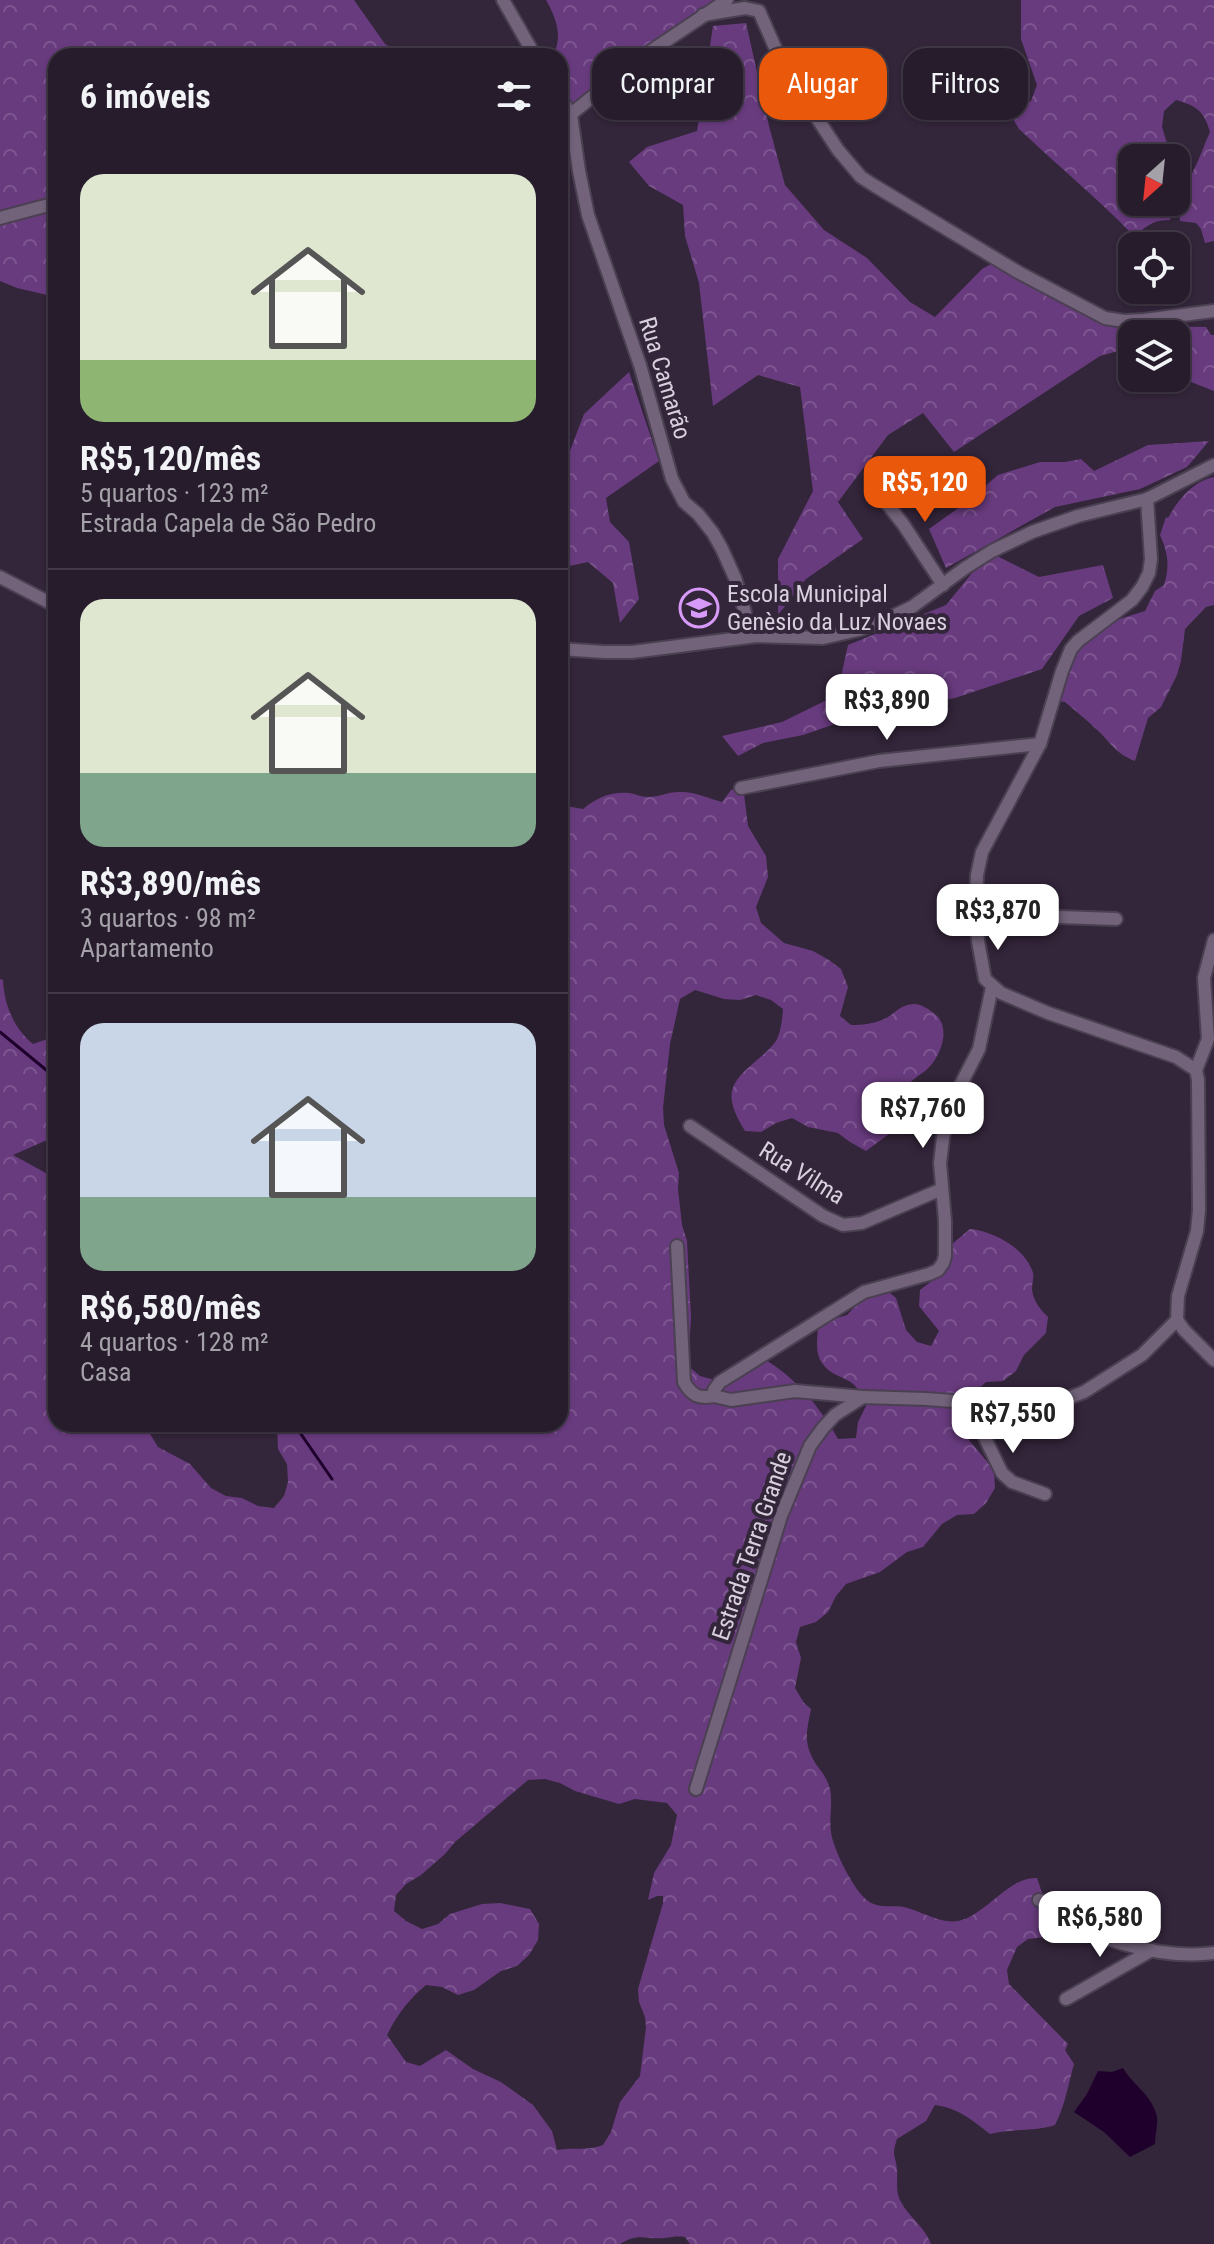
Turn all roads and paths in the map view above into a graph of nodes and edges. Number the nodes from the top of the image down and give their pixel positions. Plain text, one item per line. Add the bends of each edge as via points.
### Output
1 (503, 0) edge
2 (727, 0) edge
3 (703, 15) junction
4 (530, 48) edge
5 (568, 116) edge
6 (568, 130) edge
7 (48, 205) edge
8 (0, 218) edge
9 (1214, 311) edge
10 (1214, 465) edge
11 (874, 487) dead end
12 (1147, 499) junction
13 (0, 577) edge
14 (943, 585) junction
15 (48, 602) edge
16 (757, 636) junction
17 (568, 649) edge
18 (1040, 744) junction
19 (741, 788) dead end
20 (976, 914) junction
21 (1116, 919) dead end
22 (1214, 940) edge
23 (992, 987) junction
24 (1196, 1070) junction
25 (690, 1126) dead end
26 (942, 1189) junction
27 (677, 1246) dead end
28 (1177, 1320) junction
29 (1214, 1360) edge
30 (714, 1396) junction
31 (863, 1397) junction
32 (998, 1405) junction
33 (1045, 1494) dead end
34 (696, 1789) dead end
35 (1039, 1900) dead end
36 (1152, 1950) junction
37 (1214, 1953) edge
38 (1066, 1999) dead end

1 - 4 street
2 - 3 street
3 - 5 street
3 - 9 street via 759,11 794,83 861,177 1018,272 1114,320
6 - 16 street, Rua Camarão via 588,215 640,365 672,479 722,549
7 - 8 street
10 - 12 street
11 - 14 street
12 - 14 street via 1032,532 992,551
12 - 18 street via 1151,559 1145,580 1132,600 1071,649
13 - 15 street
14 - 16 street via 894,616 848,633 823,638
16 - 17 street via 632,652
18 - 19 street via 879,761
18 - 20 street via 982,852
20 - 21 street
20 - 23 street via 981,964
22 - 24 street via 1204,978 1208,1039
23 - 24 street via 1035,1008 1176,1057
23 - 26 street via 979,1049 948,1115 940,1163
24 - 28 street via 1199,1210
25 - 26 street, Rua Vilma via 843,1225 862,1223
26 - 30 street via 943,1263 938,1270 864,1292 720,1382
27 - 30 street via 684,1382 695,1396
28 - 29 street
28 - 32 street via 1142,1355 1084,1392 1034,1407
30 - 31 street via 731,1400 795,1391
31 - 32 street
31 - 34 street, Estrada Terra Grande via 823,1428 801,1465
32 - 33 street via 985,1438 1002,1473
35 - 36 street via 1108,1939
36 - 37 street
36 - 38 street

